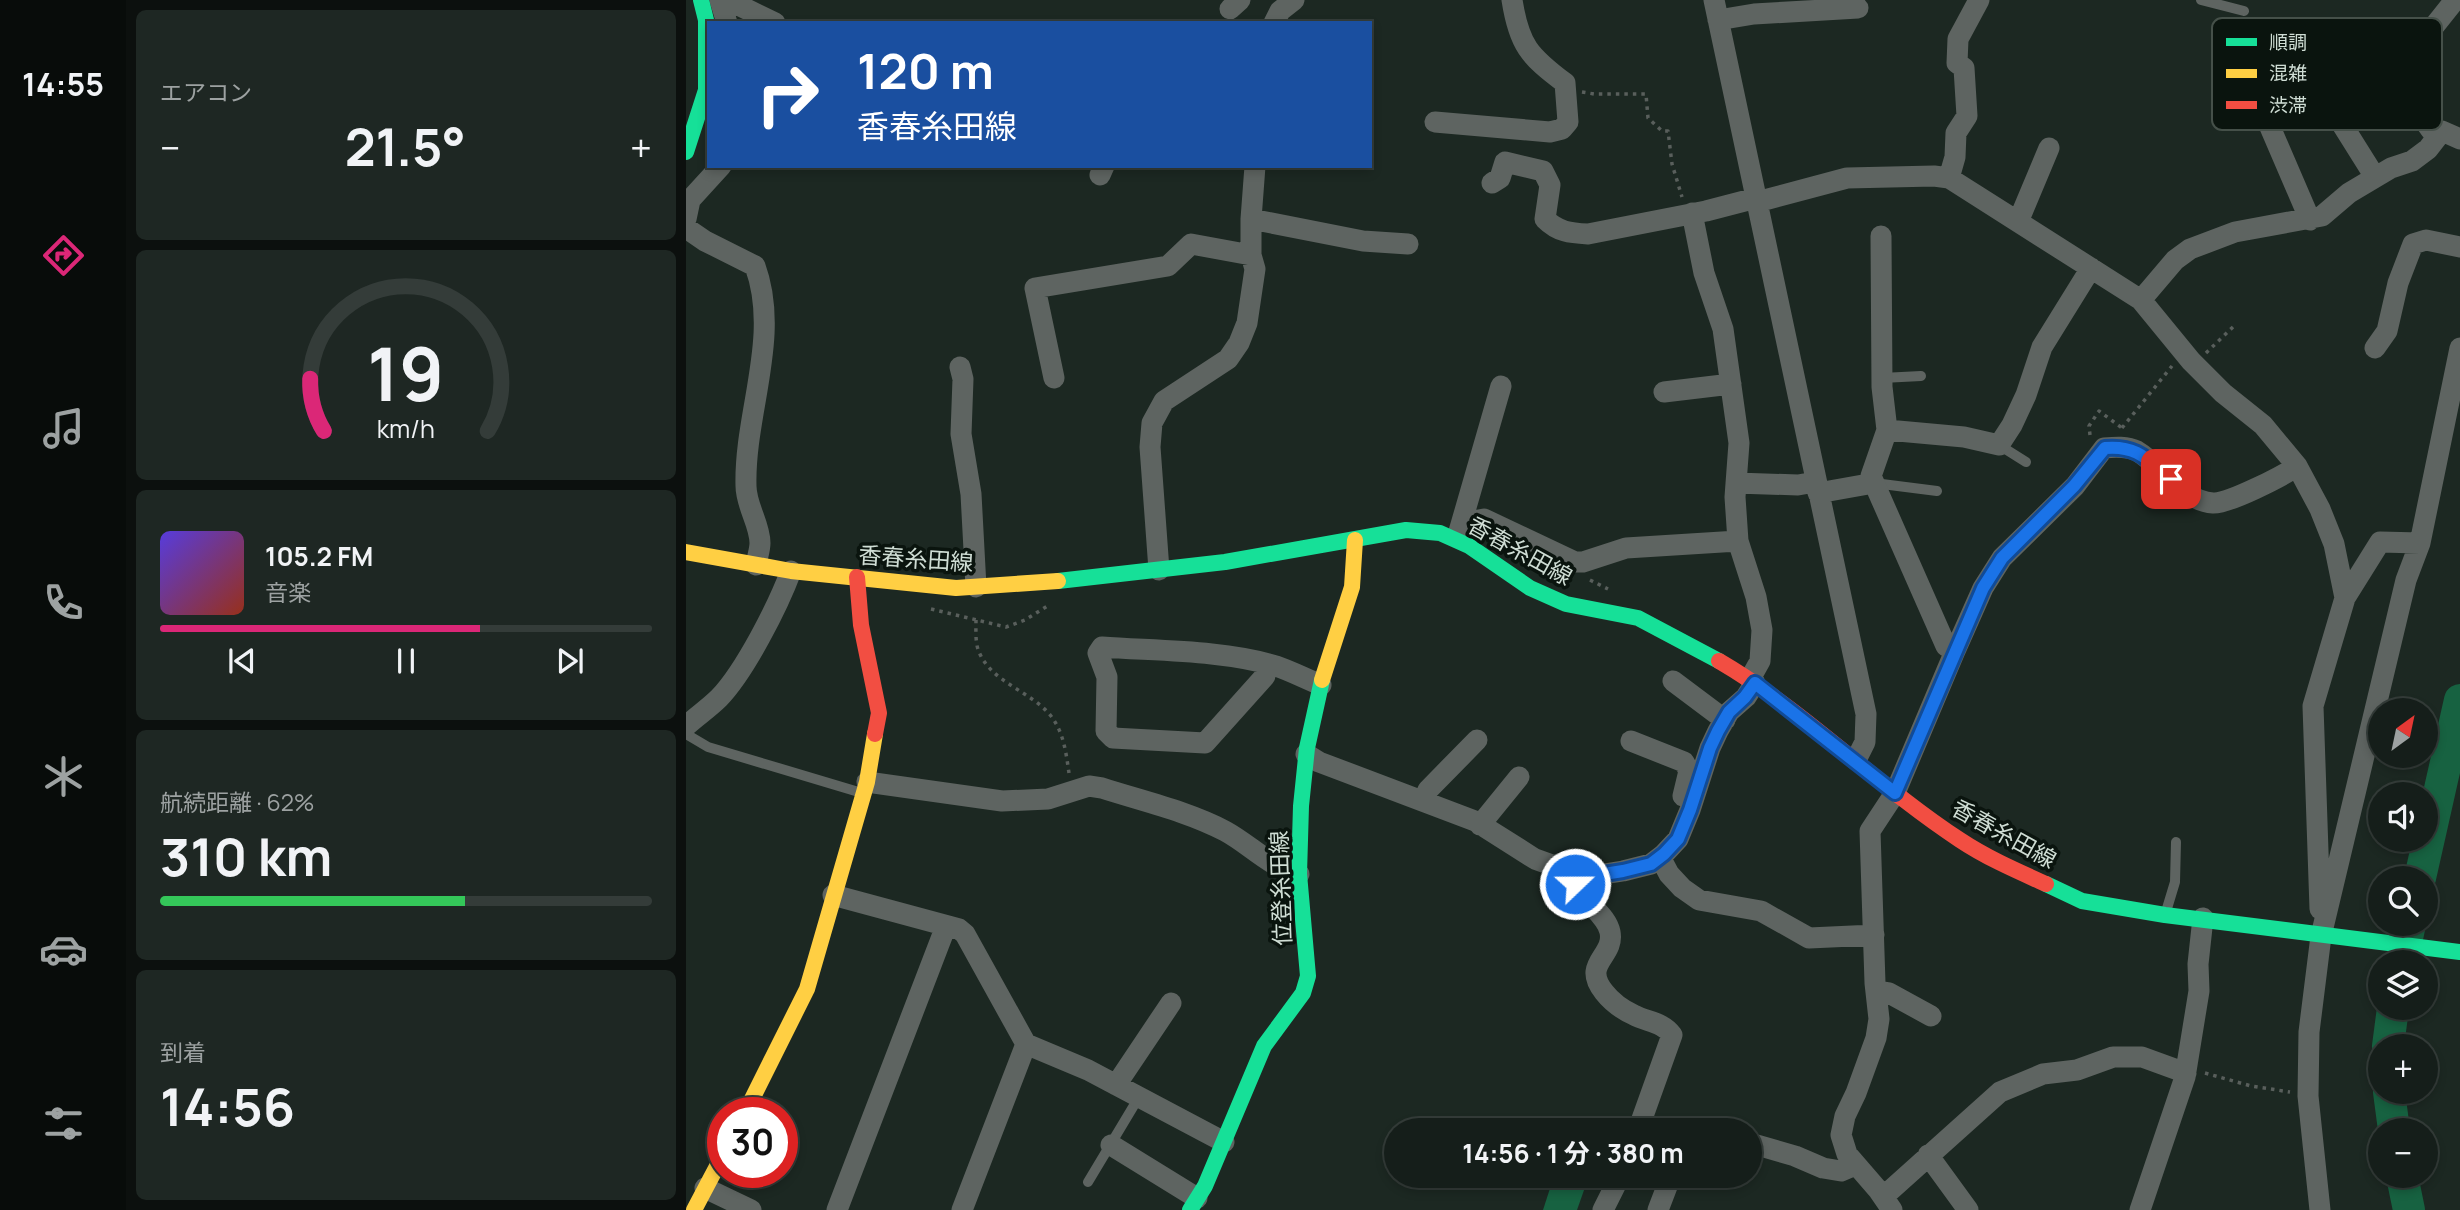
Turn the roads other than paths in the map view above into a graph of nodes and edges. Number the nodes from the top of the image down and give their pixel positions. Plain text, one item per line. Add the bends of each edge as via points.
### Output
1 (701, 0) edge
2 (720, 0) edge
3 (728, 0) edge
4 (1294, 0) edge
5 (1512, 0) edge
6 (1979, 0) edge
7 (2201, 0) edge
8 (2455, 0) edge
9 (1858, 8) dead end
10 (1716, 10) edge
11 (2244, 11) dead end
12 (2441, 18) edge
13 (726, 21) edge
14 (771, 21) edge
15 (1275, 21) edge
16 (1435, 122) dead end
17 (2271, 130) edge
18 (2346, 130) edge
19 (2431, 130) edge
20 (2437, 137) junction
21 (2460, 139) edge
22 (2049, 148) dead end
23 (686, 152) edge
24 (719, 168) edge
25 (1252, 168) edge
26 (2375, 177) junction
27 (1950, 178) junction
28 (1492, 183) dead end
29 (1757, 200) junction
30 (1692, 213) junction
31 (686, 219) edge
32 (1251, 219) junction
33 (2309, 220) junction
34 (2018, 222) junction
35 (686, 228) edge
36 (1881, 236) dead end
37 (1408, 244) dead end
38 (2460, 247) edge
39 (1251, 255) junction
40 (2091, 268) junction
41 (2141, 300) junction
42 (2375, 348) dead end
43 (2460, 348) edge
44 (960, 367) dead end
45 (1921, 376) dead end
46 (1054, 378) dead end
47 (1882, 378) junction
48 (1731, 384) junction
49 (1501, 386) dead end
50 (1664, 392) dead end
51 (1887, 430) junction
52 (1999, 445) junction
53 (2026, 462) dead end
54 (2297, 466) junction
55 (1874, 482) junction
56 (1737, 483) junction
57 (1816, 488) junction
58 (1937, 491) dead end
59 (1459, 531) junction
60 (1355, 540) junction
61 (1738, 541) junction
62 (2420, 543) junction
63 (686, 552) edge
64 (756, 565) junction
65 (1160, 570) junction
66 (791, 571) junction
67 (857, 577) junction
68 (976, 587) junction
69 (2345, 598) junction
70 (1955, 651) junction
71 (1266, 664) junction
72 (1673, 681) dead end
73 (1752, 681) junction
74 (1321, 685) junction
75 (1725, 720) junction
76 (686, 726) edge
77 (686, 734) edge
78 (1477, 740) dead end
79 (1631, 741) dead end
80 (1306, 754) junction
81 (1856, 760) junction
82 (1519, 777) dead end
83 (865, 788) junction
84 (1895, 793) junction
85 (1423, 801) junction
86 (1693, 801) junction
87 (1480, 825) junction
88 (2176, 842) dead end
89 (1660, 857) junction
90 (1574, 873) junction
91 (1299, 874) junction
92 (833, 895) junction
93 (2165, 915) junction
94 (2203, 918) junction
95 (946, 926) junction
96 (1874, 935) junction
97 (2332, 936) junction
98 (2460, 952) edge
99 (1876, 991) junction
100 (1171, 1003) dead end
101 (1931, 1017) dead end
102 (1026, 1044) junction
103 (2186, 1070) junction
104 (1116, 1085) junction
105 (753, 1097) edge
106 (1139, 1097) junction
107 (1642, 1118) edge
108 (1224, 1142) junction
109 (1111, 1144) junction
110 (1762, 1146) edge
111 (1928, 1155) junction
112 (1855, 1165) junction
113 (1088, 1182) dead end
114 (707, 1184) edge
115 (705, 1188) junction
116 (1614, 1188) edge
117 (1666, 1188) edge
118 (1887, 1203) edge
119 (1194, 1204) edge
120 (694, 1210) edge
121 (751, 1210) edge
122 (837, 1210) edge
123 (962, 1210) edge
124 (1603, 1210) edge
125 (1658, 1210) edge
126 (1968, 1210) edge
127 (2140, 1210) edge
128 (2320, 1210) edge

1 - 23 main road via 706,20 706,90
2 - 13 street
3 - 14 street
4 - 15 street
5 - 16 street via 1525,47 1565,83 1568,122 1550,132
6 - 27 street via 1958,39 1957,63 1964,68 1967,116 1956,132
7 - 11 lane
8 - 12 street
9 - 10 street via 1754,14
10 - 29 street
17 - 33 street
18 - 26 street
19 - 20 street
20 - 21 street via 2442,131
20 - 26 street via 2412,161
22 - 34 street
24 - 31 street via 690,200
25 - 32 street
26 - 33 street via 2322,216
27 - 29 street via 1847,178
27 - 34 street
28 - 30 street via 1500,178 1506,162 1543,171 1550,185 1545,219 1554,228 1571,233
29 - 30 street
29 - 57 street
30 - 48 street via 1704,273 1723,329
32 - 37 street via 1363,241
32 - 39 street
33 - 41 street via 2235,232 2190,249
34 - 40 street
35 - 64 street via 755,266 760,278 764,345 745,463 746,497 760,542
36 - 47 street
38 - 42 street via 2426,240 2413,244 2387,331
39 - 46 street via 1191,244 1168,266 1035,288
39 - 65 street via 1255,269 1247,323 1239,343 1228,359 1164,401 1152,422
40 - 41 street
40 - 52 street via 2042,347 2026,395
41 - 54 street via 2190,358 2263,425
43 - 62 street
44 - 68 street via 961,434 971,494
45 - 47 lane
47 - 51 street
48 - 50 street
48 - 56 street via 1739,443
49 - 59 street
51 - 52 street
51 - 55 street via 1871,476
52 - 53 lane
54 - 69 street via 2334,544
54 - 70 street via 2230,500 2203,502 2136,450 2113,441 2002,558
55 - 57 street
55 - 58 lane
55 - 70 street via 1946,646
56 - 57 street
56 - 61 street
57 - 81 street via 1866,714 1865,742
59 - 60 main road, 香春糸田線 via 1406,530
59 - 61 street via 1484,519 1575,562 1626,548
59 - 73 main road, 香春糸田線 via 1469,546 1530,588 1566,604 1638,618
60 - 65 main road, 香春糸田線
60 - 74 main road, 位登糸田線 via 1352,587
61 - 73 street via 1762,630 1760,661
62 - 69 street via 2380,542
62 - 97 street via 2406,580
63 - 64 main road, 香春糸田線
64 - 66 main road, 香春糸田線
65 - 68 main road, 香春糸田線
66 - 67 main road, 香春糸田線
66 - 76 street via 736,677
67 - 68 main road, 香春糸田線 via 956,589
67 - 83 main road via 861,625 879,713
69 - 97 street via 2313,706
70 - 84 street
71 - 71 street via 1102,647 1098,653 1107,677 1106,731 1113,738 1205,743 1265,676
71 - 74 street
72 - 75 street
73 - 75 street
73 - 81 main road, 香春糸田線
74 - 80 main road, 位登糸田線
75 - 86 street via 1710,748
77 - 83 lane via 708,747
78 - 85 street via 1428,790
79 - 86 street via 1684,762 1689,771 1683,796
80 - 85 street
80 - 91 main road, 位登糸田線
81 - 84 main road, 香春糸田線
82 - 87 street
83 - 91 street via 1002,801 1048,799 1090,786 1102,788 1203,821 1281,870
83 - 92 main road
84 - 93 main road, 香春糸田線 via 1961,841 2082,901
84 - 96 street via 1870,831
85 - 87 street
86 - 89 street via 1678,839
87 - 90 street via 1535,859
88 - 93 lane via 2175,882
89 - 90 street via 1623,871 1585,877
89 - 96 street via 1669,874 1699,900 1761,911 1809,938
90 - 107 street via 1575,884 1611,933 1595,978 1615,1003 1667,1028 1672,1035
91 - 108 main road, 位登糸田線 via 1308,976 1303,993 1264,1046
92 - 95 street
92 - 105 main road via 807,989
93 - 94 main road, 香春糸田線
94 - 97 main road, 香春糸田線
94 - 103 street via 2199,991
95 - 102 street via 965,934
95 - 122 street
96 - 99 street
97 - 98 main road, 香春糸田線
97 - 128 street via 2309,1031 2308,1096
99 - 101 street via 1889,993
99 - 112 street via 1877,1038 1841,1135
100 - 104 street
102 - 104 street
102 - 123 street
103 - 111 street via 2142,1057 2113,1057 2077,1070 2043,1074 2000,1092
103 - 127 street
104 - 106 street
106 - 108 street
106 - 109 lane
108 - 119 main road, 位登糸田線
109 - 113 lane
109 - 119 street
110 - 112 street via 1823,1168 1841,1171
111 - 118 street
111 - 126 street
112 - 118 street
114 - 115 main road
115 - 120 main road
115 - 121 street
116 - 124 street
117 - 125 street

